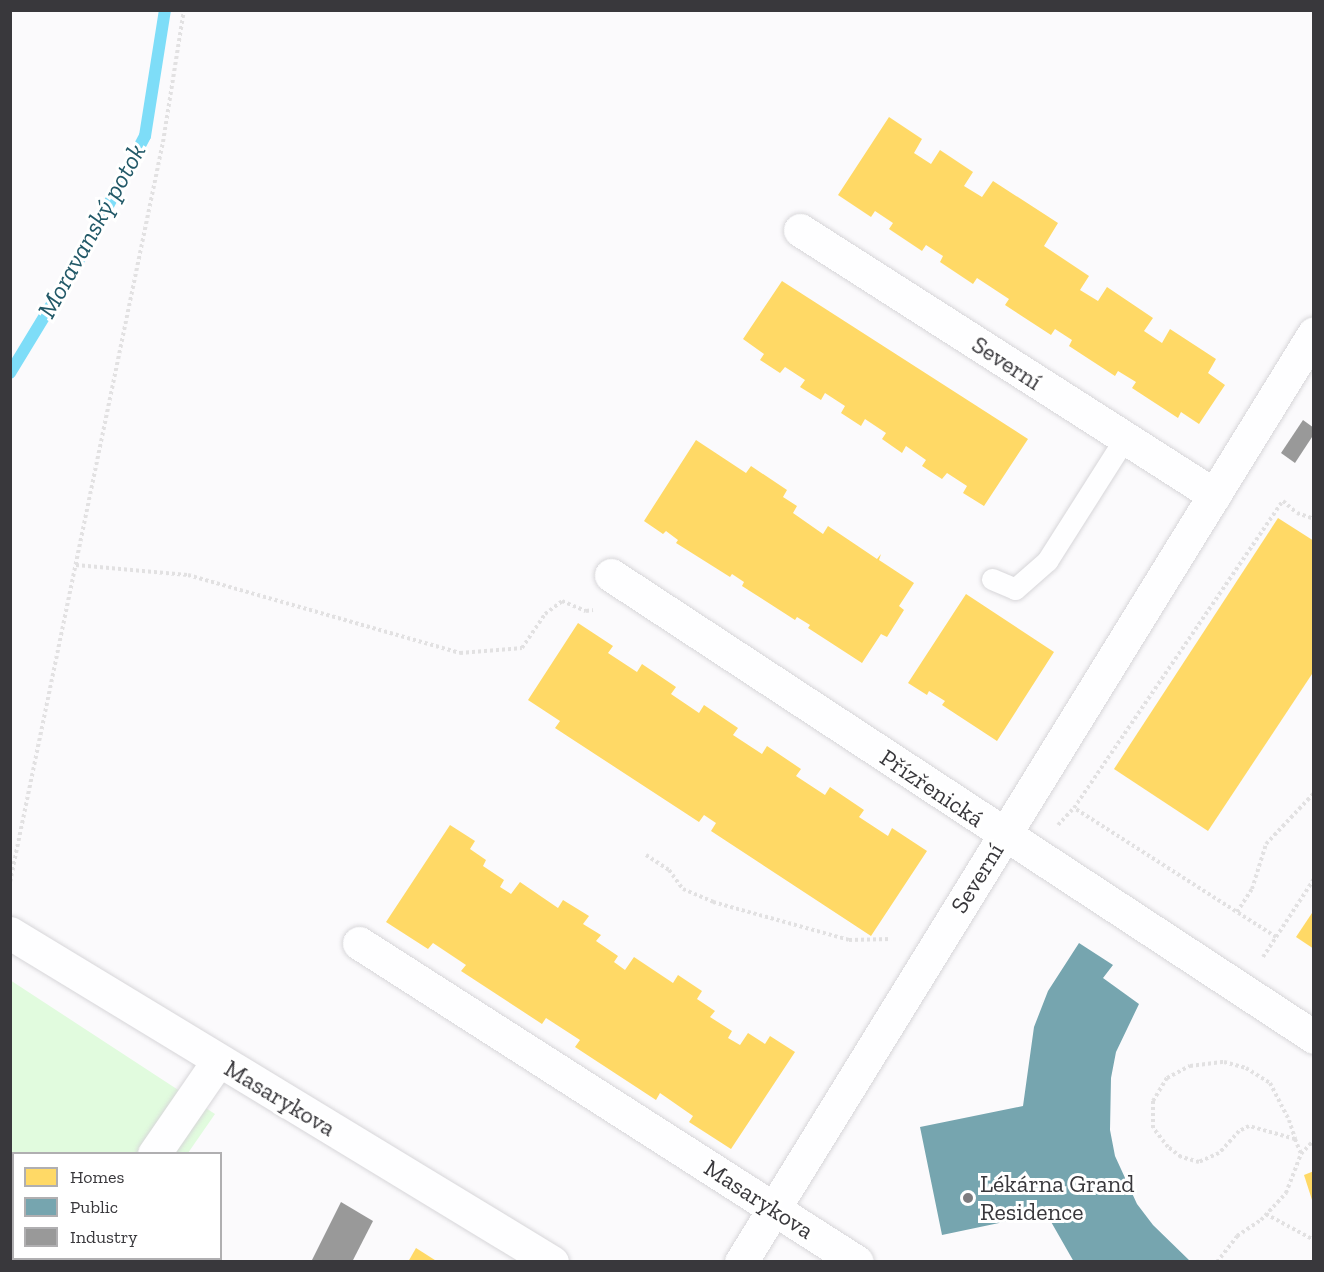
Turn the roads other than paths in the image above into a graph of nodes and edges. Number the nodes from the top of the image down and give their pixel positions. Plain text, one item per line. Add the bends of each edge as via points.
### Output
1 (800, 230) dead end
2 (1314, 333) edge
3 (1125, 438) junction
4 (1214, 495) junction
5 (611, 575) dead end
6 (992, 579) dead end
7 (1004, 836) junction
8 (10, 933) edge
9 (359, 943) dead end
10 (1314, 1037) edge
11 (218, 1061) junction
12 (155, 1152) edge
13 (774, 1208) junction
14 (552, 1262) edge
15 (741, 1262) edge
16 (857, 1262) edge

1 - 3 street, Severní
2 - 4 street, Severní
3 - 4 street, Severní
3 - 6 lane via 1047,561 1015,589
4 - 7 street, Severní
5 - 7 street, Přízřenická
7 - 10 street, Přízřenická
7 - 13 street, Severní
8 - 11 street, Masarykova
9 - 13 street, Masarykova
11 - 12 street
11 - 14 street, Masarykova
13 - 15 street, Severní
13 - 16 street, Masarykova

